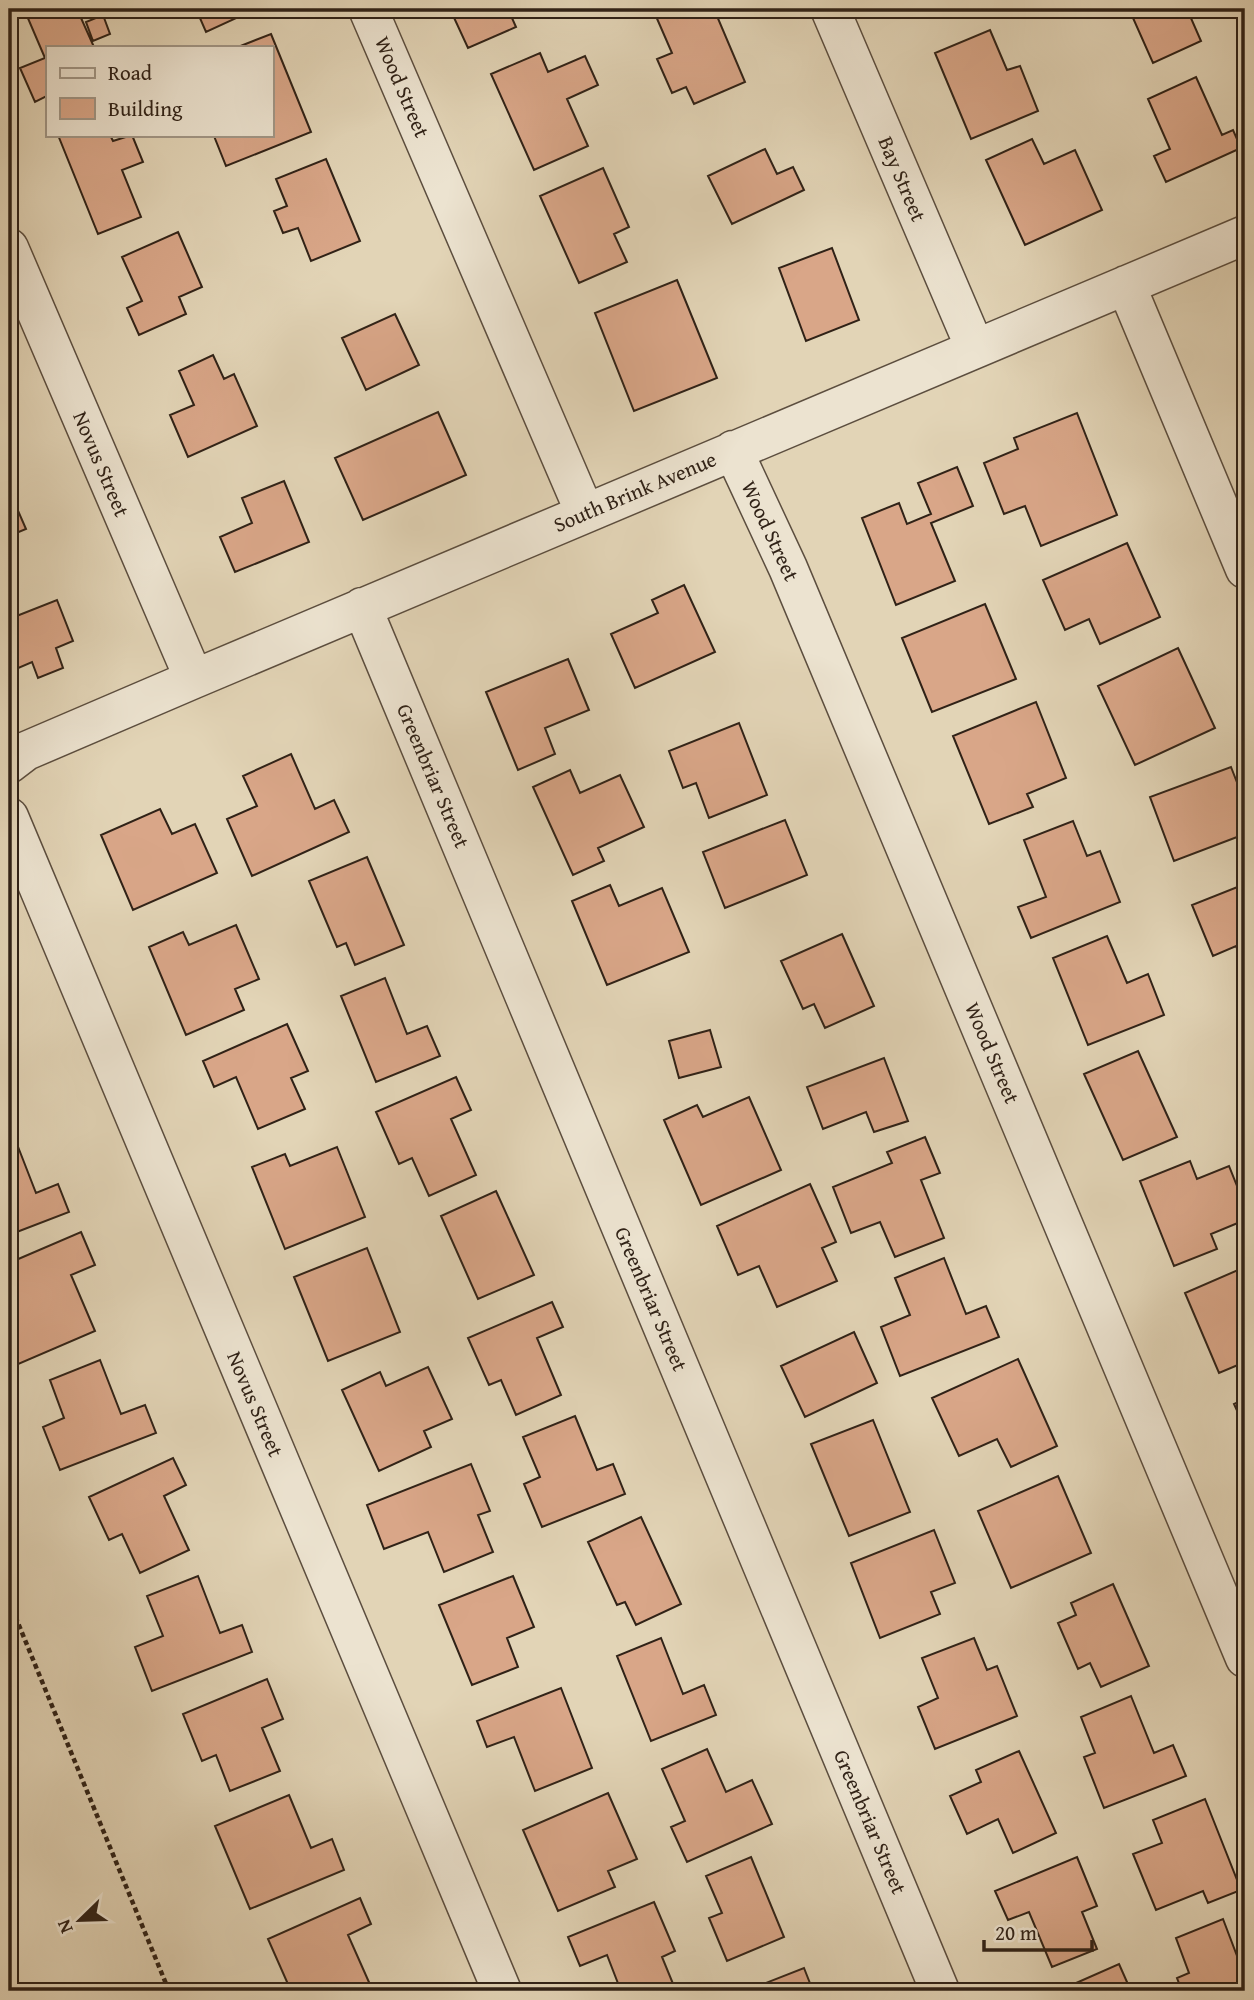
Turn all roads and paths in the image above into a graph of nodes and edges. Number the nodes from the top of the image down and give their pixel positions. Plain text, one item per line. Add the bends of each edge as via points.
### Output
1 (368, 9) edge
2 (830, 9) edge
3 (1245, 235) edge
4 (9, 248) edge
5 (1126, 285) junction
6 (975, 348) junction
7 (733, 450) junction
8 (585, 513) junction
9 (1245, 569) edge
10 (362, 607) junction
11 (194, 679) junction
12 (17, 757) edge
13 (9, 817) edge
14 (9, 1601) edge
15 (1245, 1658) edge
16 (169, 1991) edge
17 (502, 1991) edge
18 (940, 1991) edge

1 - 8 street, Wood Street
2 - 6 street, Bay Street
3 - 5 street, South Brink Avenue
4 - 11 street, Novus Street
5 - 6 street, South Brink Avenue
5 - 9 street
6 - 7 street, South Brink Avenue
7 - 8 street, South Brink Avenue
7 - 15 street, Wood Street via 788,568
8 - 10 street, South Brink Avenue
10 - 11 street, South Brink Avenue
10 - 18 street, Greenbriar Street
11 - 12 street, South Brink Avenue
13 - 17 street, Novus Street
14 - 16 path

